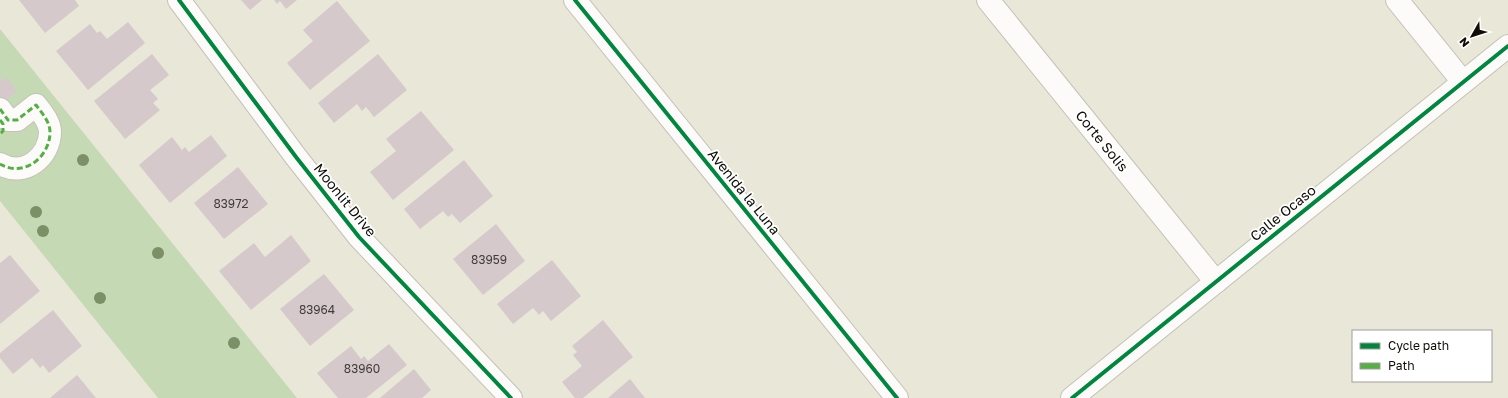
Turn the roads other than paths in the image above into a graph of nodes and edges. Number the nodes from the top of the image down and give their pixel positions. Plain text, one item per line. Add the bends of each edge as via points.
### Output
1 (179, 0) edge
2 (575, 0) edge
3 (988, 0) edge
4 (1397, 0) edge
5 (1508, 46) edge
6 (1463, 82) junction
7 (0, 110) edge
8 (0, 120) edge
9 (0, 134) edge
10 (0, 164) edge
11 (1216, 282) junction
12 (511, 398) edge
13 (897, 398) edge
14 (1072, 398) edge

1 - 12 street, Moonlit Drive via 359,237
2 - 13 street, Avenida la Luna
3 - 11 street, Corte Solis
4 - 6 street
5 - 6 street, Calle Ocaso
6 - 11 street, Calle Ocaso
7 - 10 street via 8,120 17,120 36,105 45,117 50,131 47,148 37,162 22,168 5,167
8 - 9 street via 3,131
11 - 14 street, Calle Ocaso

